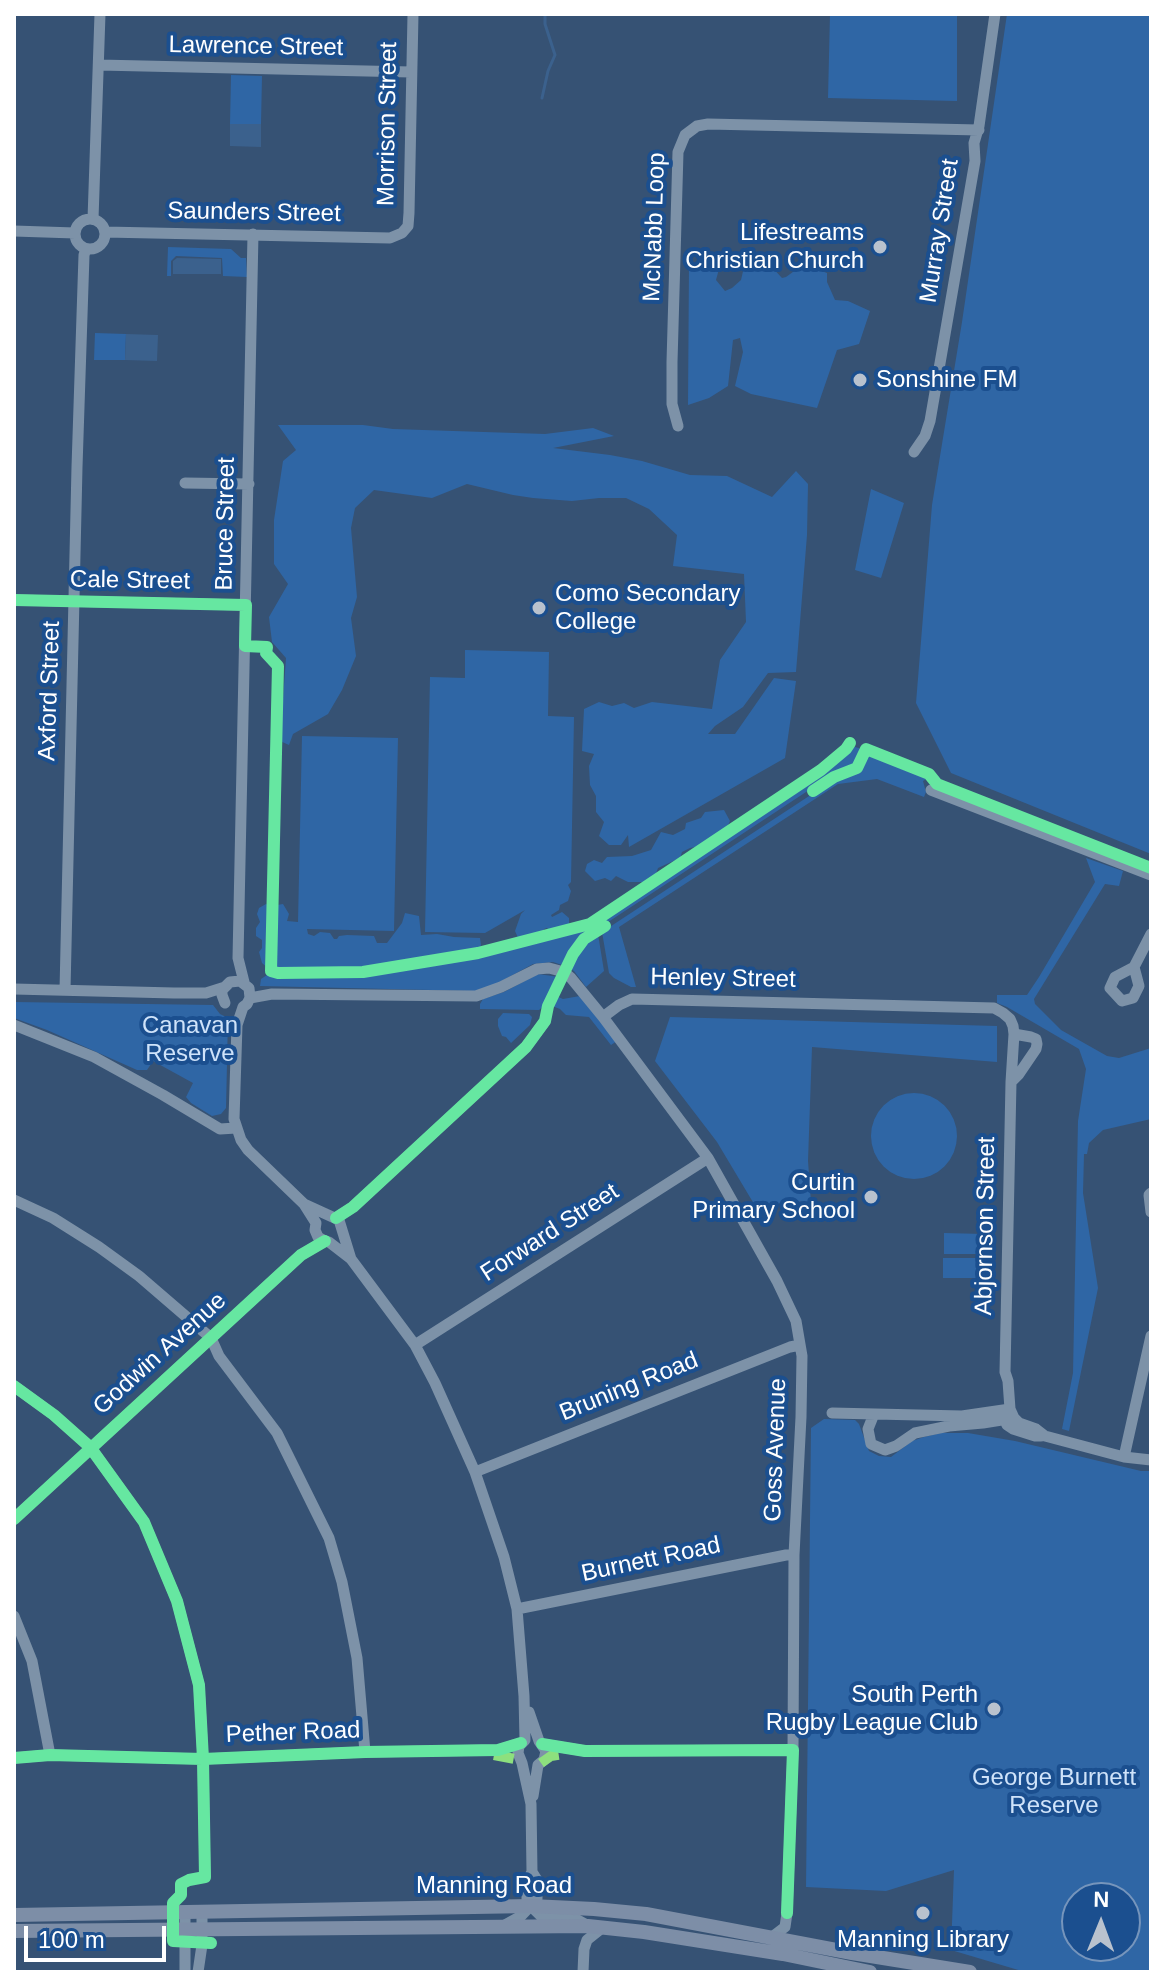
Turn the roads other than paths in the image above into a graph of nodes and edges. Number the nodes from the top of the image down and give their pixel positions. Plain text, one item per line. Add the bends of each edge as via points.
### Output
1 (100, 14) edge
2 (413, 14) edge
3 (995, 14) edge
4 (99, 65) junction
5 (411, 72) junction
6 (979, 130) junction
7 (93, 219) junction
8 (14, 231) edge
9 (105, 232) junction
10 (75, 233) junction
11 (402, 233) joint
12 (253, 234) junction
13 (86, 249) junction
14 (678, 426) dead end
15 (914, 452) dead end
16 (185, 483) dead end
17 (249, 484) junction
18 (14, 600) edge
19 (74, 601) junction
20 (246, 605) junction
21 (931, 790) dead end
22 (1151, 875) edge
23 (1151, 934) edge
24 (238, 958) junction
25 (1134, 967) dead end
26 (227, 984) junction
27 (14, 989) edge
28 (65, 990) junction
29 (206, 993) junction
30 (240, 998) junction
31 (603, 1017) junction
32 (1010, 1019) joint
33 (545, 1021) dead end
34 (14, 1025) edge
35 (1014, 1034) junction
36 (1011, 1082) junction
37 (235, 1124) junction
38 (708, 1158) junction
39 (1151, 1193) edge
40 (14, 1200) edge
41 (1151, 1212) edge
42 (329, 1229) junction
43 (1151, 1336) edge
44 (211, 1338) junction
45 (415, 1345) junction
46 (800, 1345) junction
47 (14, 1386) edge
48 (832, 1413) dead end
49 (874, 1414) junction
50 (1007, 1414) junction
51 (90, 1447) junction
52 (1124, 1457) junction
53 (1151, 1460) edge
54 (475, 1472) junction
55 (14, 1519) edge
56 (794, 1555) junction
57 (517, 1609) junction
58 (14, 1616) edge
59 (524, 1696) junction
60 (523, 1742) junction
61 (541, 1742) junction
62 (793, 1750) junction
63 (478, 1751) junction
64 (585, 1751) junction
65 (365, 1752) junction
66 (50, 1755) junction
67 (14, 1758) edge
68 (203, 1759) junction
69 (521, 1761) junction
70 (540, 1764) junction
71 (531, 1804) junction
72 (205, 1877) dead end
73 (531, 1906) junction
74 (185, 1912) junction
75 (202, 1912) junction
76 (14, 1915) edge
77 (503, 1926) junction
78 (595, 1927) junction
79 (202, 1928) junction
80 (185, 1929) junction
81 (14, 1931) edge
82 (772, 1937) junction
83 (859, 1968) edge
84 (583, 1971) edge
85 (185, 1972) edge
86 (198, 1972) edge
87 (970, 1972) edge

1 - 4 street
2 - 5 street, Morrison Street
3 - 6 street, Murray Street
4 - 5 street, Lawrence Street
4 - 7 street
5 - 11 street, Morrison Street via 409,213
6 - 14 street, McNabb Loop via 708,124 689,131 678,152 672,362
6 - 15 street, Murray Street via 930,421
7 - 9 street
7 - 10 street via 80,223
8 - 10 street
9 - 12 street, Saunders Street
9 - 13 street via 101,245
10 - 13 street
11 - 12 street, Saunders Street via 390,238
12 - 17 street, Bruce Street
13 - 19 street, Axford Street
16 - 17 street
17 - 20 street, Bruce Street
18 - 19 street, Cale Street
19 - 20 street, Cale Street
19 - 28 street, Axford Street
20 - 24 street, Bruce Street
21 - 22 street
23 - 25 street
24 - 26 street, Bruce Street
24 - 30 street, Bruce Street
26 - 29 street
26 - 30 street via 235,980
26 - 30 street, Bruce Street via 222,995
27 - 28 street
28 - 29 street
29 - 30 street
30 - 31 street via 476,996 530,971 549,968 568,975
30 - 37 street
31 - 32 street, Henley Street via 632,999 994,1008
31 - 38 street, Goss Avenue
32 - 35 street, Abjornson Street
33 - 42 street, Godwin Avenue via 526,1047
34 - 37 street via 94,1057 210,1124
35 - 36 street, Abjornson Street
35 - 36 street, Abjornson Street via 1036,1039 1037,1044
36 - 50 street, Abjornson Street via 1002,1381
37 - 42 street via 248,1150
38 - 45 street, Forward Street
38 - 46 street, Goss Avenue via 787,1300
39 - 41 street
40 - 44 street via 99,1247
42 - 44 street, Godwin Avenue
42 - 45 street
43 - 52 street
44 - 51 street, Godwin Avenue
44 - 65 street via 277,1433 329,1538 357,1658
45 - 54 street
46 - 54 street, Bruning Road
46 - 56 street, Goss Avenue
47 - 51 street
48 - 49 street
49 - 50 street
49 - 50 street via 868,1429 871,1444 885,1450 915,1433
50 - 52 street via 1045,1436
51 - 55 street, Godwin Avenue
51 - 68 street via 144,1522 177,1601 199,1685
52 - 53 street
54 - 57 street
56 - 57 street, Burnett Road
56 - 62 street, Goss Avenue
57 - 59 street
58 - 66 street via 32,1661
59 - 60 street
59 - 61 street
60 - 61 street
60 - 63 street, Pether Road
60 - 69 street
61 - 64 street
61 - 70 street via 546,1751
62 - 64 street
62 - 82 street, Goss Avenue via 787,1913 785,1927
63 - 65 street, Pether Road
63 - 69 street, Pether Road
64 - 70 street via 551,1756
65 - 68 street, Pether Road
66 - 67 street, Pether Road
66 - 68 street, Pether Road
68 - 72 street
69 - 70 street
69 - 71 street
70 - 71 street
71 - 73 street
73 - 75 main road, Manning Road
73 - 77 street
73 - 78 street via 541,1916 576,1919
73 - 82 main road, Manning Road via 646,1914
74 - 75 main road, Manning Road
74 - 76 main road, Manning Road
74 - 80 street
75 - 79 street
77 - 78 main road, Manning Road
77 - 79 main road, Manning Road
78 - 83 main road, Manning Road
78 - 84 street via 584,1949
79 - 80 main road, Manning Road
79 - 86 street
80 - 81 main road, Manning Road
80 - 85 street
82 - 83 main road, Manning Road
83 - 87 main road, Manning Road

